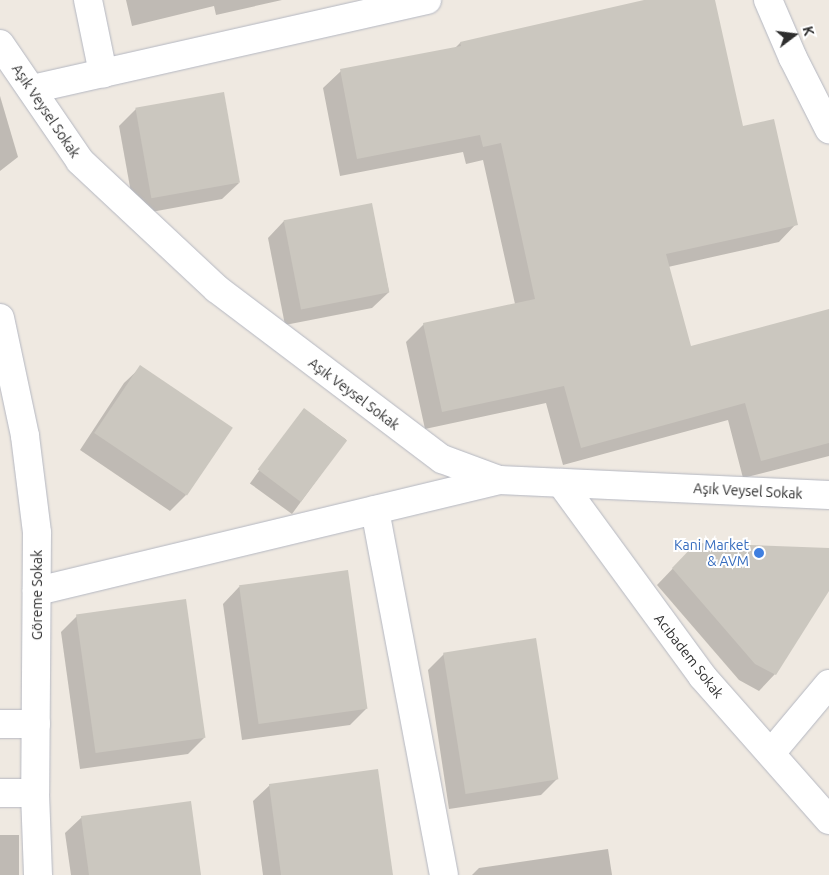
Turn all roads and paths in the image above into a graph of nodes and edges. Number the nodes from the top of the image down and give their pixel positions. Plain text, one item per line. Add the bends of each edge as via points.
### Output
1 (88, 0) edge
2 (768, 0) edge
3 (418, 1) edge
4 (0, 44) edge
5 (103, 73) junction
6 (32, 89) junction
7 (829, 128) edge
8 (0, 318) edge
9 (499, 480) junction
10 (561, 483) junction
11 (829, 495) edge
12 (375, 510) junction
13 (37, 591) junction
14 (829, 684) edge
15 (0, 724) edge
16 (36, 724) junction
17 (771, 754) junction
18 (35, 793) junction
19 (0, 794) edge
20 (829, 820) edge
21 (38, 875) edge
22 (444, 875) edge

1 - 5 street
2 - 7 street
3 - 5 street
4 - 6 street, Aşık Veysel Sokak
5 - 6 street
6 - 9 street, Aşık Veysel Sokak via 80,161 217,289 442,459
8 - 13 street, Göreme Sokak via 25,436 37,533
9 - 10 street, Aşık Veysel Sokak
9 - 12 street
10 - 11 street, Aşık Veysel Sokak
10 - 17 street, Acıbadem Sokak via 702,676
12 - 13 street
12 - 22 street
13 - 16 street, Göreme Sokak
14 - 17 street
15 - 16 street
16 - 18 street, Göreme Sokak
17 - 20 street, Acıbadem Sokak
18 - 19 street
18 - 21 street, Göreme Sokak

